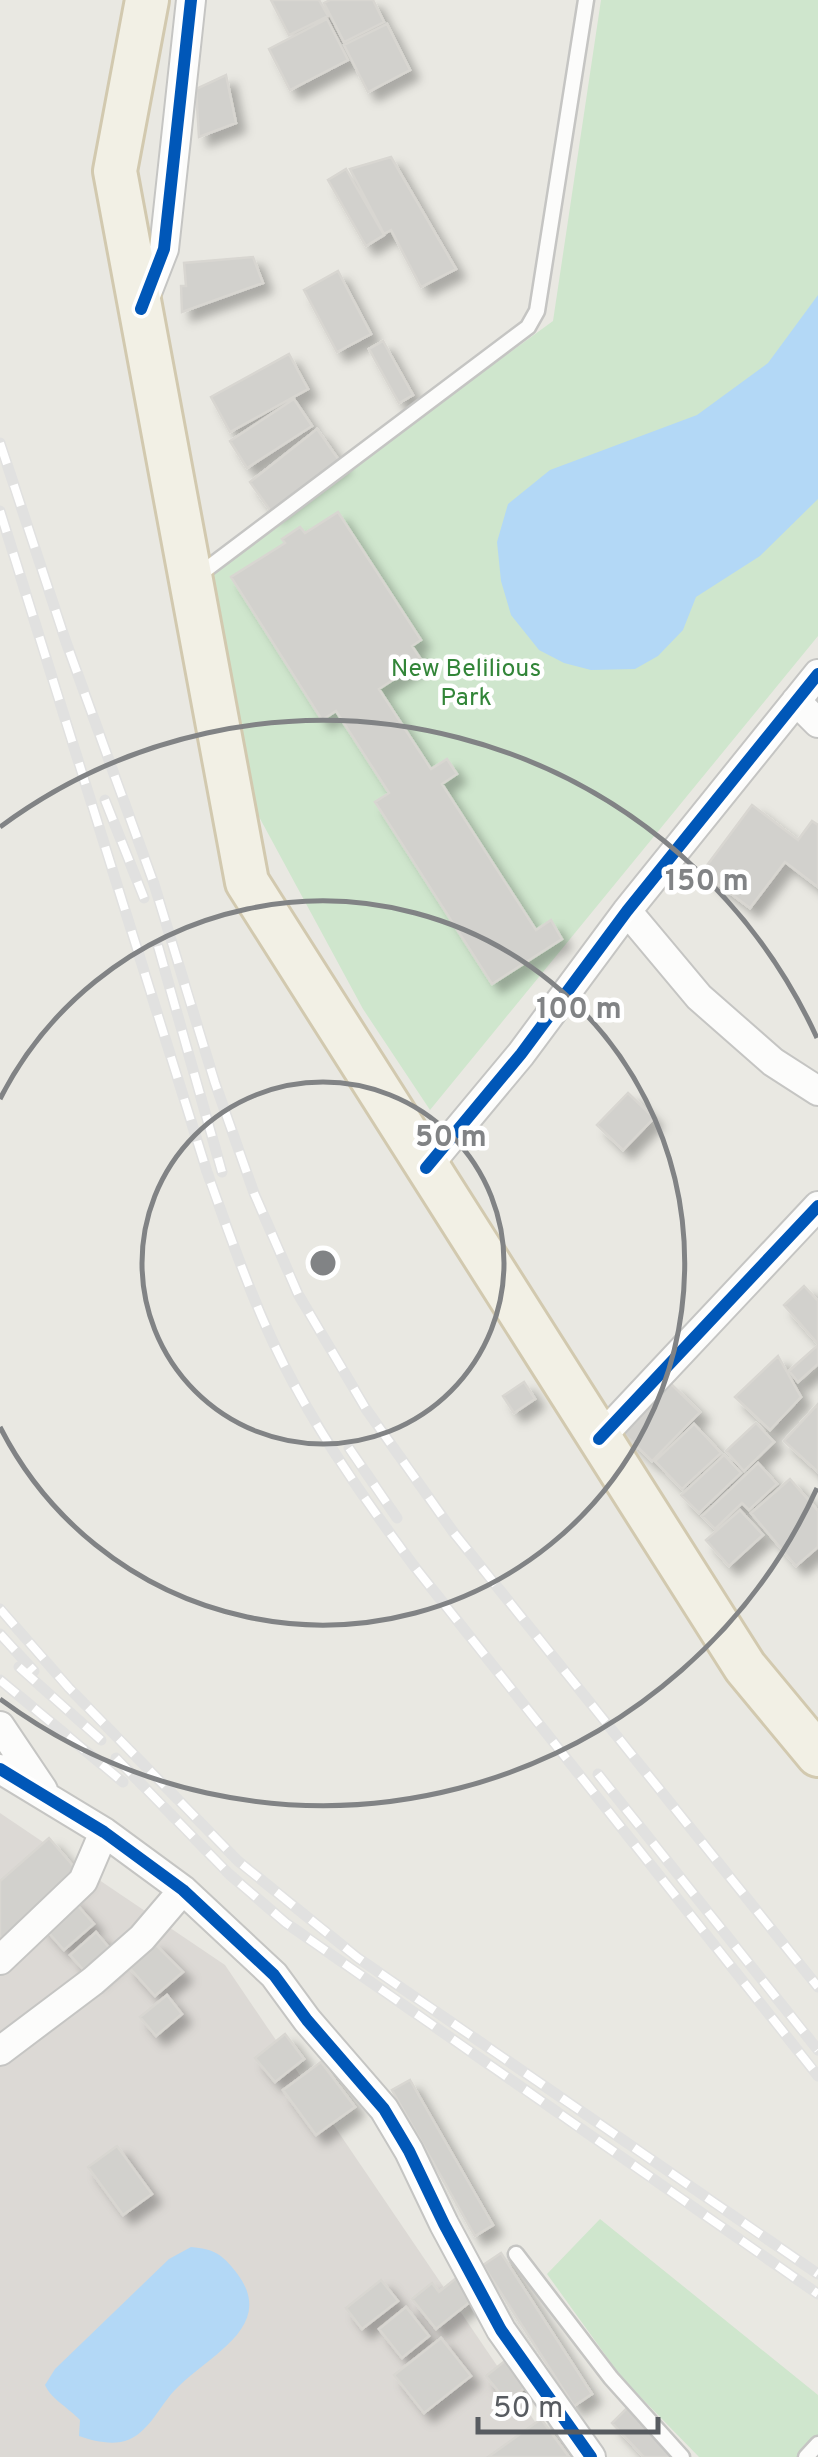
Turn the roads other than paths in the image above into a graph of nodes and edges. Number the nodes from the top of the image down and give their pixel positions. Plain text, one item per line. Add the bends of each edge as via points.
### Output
1 (147, 0) edge
2 (191, 0) edge
3 (586, 0) edge
4 (140, 309) junction
5 (191, 580) junction
6 (818, 674) edge
7 (796, 701) junction
8 (818, 723) edge
9 (627, 911) junction
10 (818, 1092) edge
11 (426, 1168) junction
12 (818, 1206) edge
13 (600, 1439) junction
14 (0, 1726) edge
15 (818, 1755) edge
16 (0, 1770) edge
17 (50, 1799) junction
18 (104, 1832) junction
19 (183, 1890) junction
20 (0, 1960) edge
21 (0, 2051) edge
22 (516, 2254) dead end
23 (818, 2444) edge
24 (590, 2457) edge
25 (682, 2457) edge
26 (806, 2457) edge

1 - 4 main road via 115,172
2 - 4 street via 164,248
3 - 5 lane via 536,311 528,327
4 - 5 main road
5 - 11 main road via 247,882
6 - 7 street
7 - 8 street
7 - 9 street
9 - 10 street via 698,997
9 - 11 street
11 - 13 main road
12 - 13 street
13 - 15 main road via 745,1667
14 - 17 street
16 - 17 street
17 - 18 street
18 - 19 street
18 - 20 street via 82,1881
19 - 21 street via 118,1960
19 - 24 street via 274,1975 384,2109 501,2330
22 - 25 lane via 610,2378
23 - 26 lane

